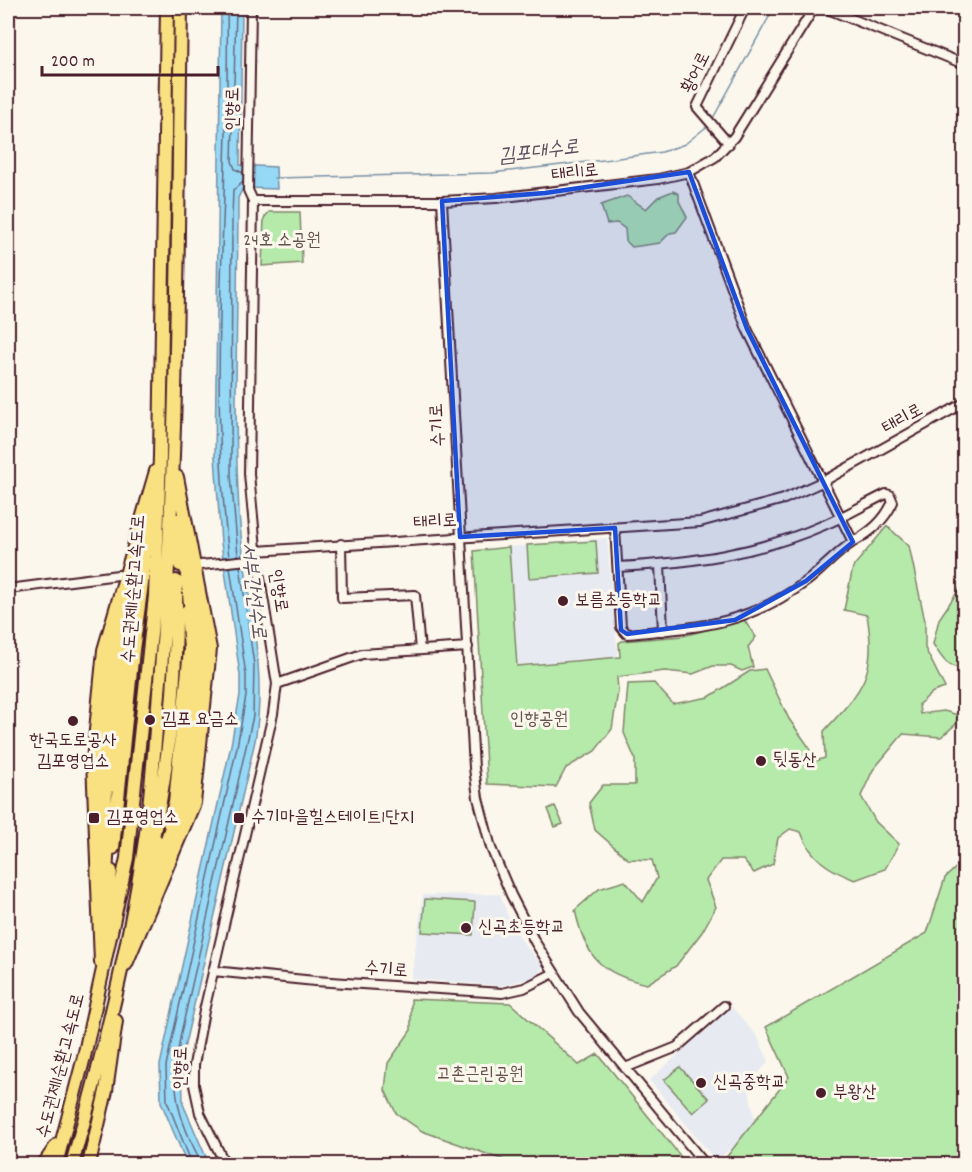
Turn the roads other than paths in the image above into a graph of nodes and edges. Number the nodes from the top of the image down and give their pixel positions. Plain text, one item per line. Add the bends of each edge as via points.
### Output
1 (166, 8) edge
2 (181, 8) edge
3 (250, 8) edge
4 (745, 8) edge
5 (814, 8) edge
6 (825, 8) edge
7 (964, 64) edge
8 (726, 141) junction
9 (689, 172) junction
10 (253, 201) junction
11 (442, 201) junction
12 (964, 403) edge
13 (167, 455) junction
14 (824, 481) junction
15 (842, 517) junction
16 (615, 528) junction
17 (460, 537) junction
18 (853, 542) junction
19 (341, 544) junction
20 (254, 556) junction
21 (201, 565) dead end
22 (660, 565) junction
23 (618, 567) junction
24 (118, 575) dead end
25 (8, 589) edge
26 (663, 631) junction
27 (468, 647) junction
28 (420, 650) junction
29 (278, 684) junction
30 (213, 971) junction
31 (554, 973) junction
32 (101, 982) junction
33 (117, 984) junction
34 (724, 1006) dead end
35 (625, 1068) junction
36 (65, 1131) junction
37 (698, 1157) junction
38 (44, 1164) edge
39 (56, 1164) edge
40 (72, 1164) edge
41 (89, 1164) edge
42 (225, 1164) edge
43 (688, 1164) edge
44 (705, 1164) edge

1 - 13 highway, 수도권제1순환고속도로
2 - 13 highway, 수도권제1순환고속도로
3 - 10 street, 인향로 via 248,190
4 - 8 street, 황어로 via 698,107
5 - 8 street, 태리1로
6 - 7 street
8 - 9 street, 태리1로 via 715,157
9 - 11 street, 태리1로 via 546,193
9 - 14 street via 747,329
10 - 11 street, 태리1로
10 - 20 street, 인향로 via 249,474
11 - 17 street, 수기로
12 - 14 street, 태리로
13 - 32 highway via 133,650
13 - 32 highway, 수도권제1순환고속도로 via 133,818
13 - 32 highway via 104,650 93,760
13 - 33 highway, 수도권제1순환고속도로 via 168,592 148,818
13 - 33 highway via 182,649 166,802
13 - 33 highway via 210,649 194,803
14 - 15 street
14 - 16 street, 태리로 via 737,514 700,522
15 - 18 street
15 - 18 street via 886,494 893,499 884,518
15 - 22 street via 749,551
16 - 17 street, 태리로
16 - 23 street
17 - 19 street, 태리로
17 - 27 street, 수기로
18 - 26 street via 806,581 743,616 715,625
19 - 20 street, 태리로
19 - 28 street via 342,598 415,595
20 - 21 street, 태리로
20 - 29 street, 인향로
22 - 23 street
22 - 26 street
23 - 26 street via 621,630 627,634
24 - 25 street
27 - 28 street
27 - 31 street, 수기로 via 474,768 484,823 511,895
28 - 29 street via 362,654
29 - 30 street, 인향로
30 - 31 street, 수기로 via 502,993 524,988
30 - 42 street, 인향로 via 194,1085 200,1113
31 - 35 street, 수기로 via 579,1012
32 - 36 highway, 수도권제1순환고속도로
33 - 40 highway, 수도권제1순환고속도로
33 - 41 highway via 113,1049
34 - 35 street via 677,1047
35 - 37 street, 수기로
36 - 38 highway
36 - 39 highway, 수도권제1순환고속도로
37 - 43 street
37 - 44 street, 수기로

